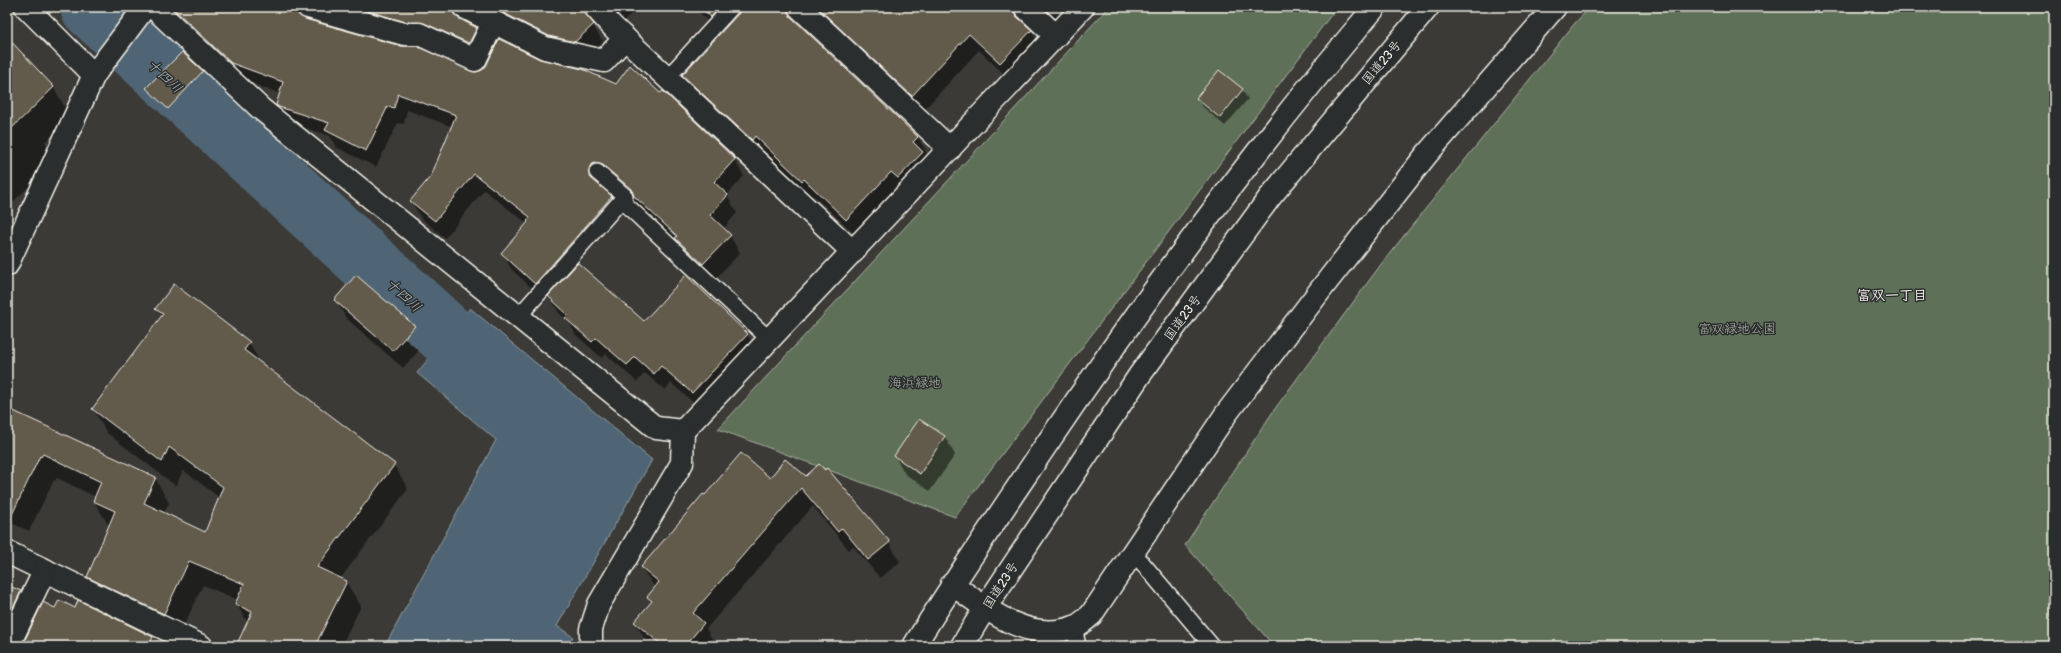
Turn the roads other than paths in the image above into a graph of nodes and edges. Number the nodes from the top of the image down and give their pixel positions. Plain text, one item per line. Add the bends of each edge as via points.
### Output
1 (26, 7) edge
2 (308, 7) edge
3 (464, 7) edge
4 (595, 7) edge
5 (732, 7) edge
6 (799, 7) edge
7 (1025, 7) edge
8 (1083, 7) edge
9 (1375, 7) edge
10 (1428, 7) edge
11 (1555, 7) edge
12 (148, 8) edge
13 (493, 23) junction
14 (1056, 36) junction
15 (625, 38) junction
16 (94, 75) junction
17 (667, 78) junction
18 (950, 149) junction
19 (597, 172) dead end
20 (621, 200) junction
21 (853, 252) junction
22 (7, 266) edge
23 (518, 317) junction
24 (770, 339) junction
25 (683, 431) junction
26 (7, 552) edge
27 (1134, 553) junction
28 (45, 570) junction
29 (952, 584) junction
30 (985, 608) junction
31 (1076, 636) edge
32 (8, 646) edge
33 (201, 646) edge
34 (591, 646) edge
35 (914, 646) edge
36 (962, 646) edge
37 (1212, 646) edge

1 - 16 main road
2 - 13 main road via 404,34 419,34 475,60
3 - 13 main road
4 - 15 main road
5 - 17 lane
6 - 18 main road
7 - 14 main road
8 - 14 main road
9 - 29 main road via 1238,177 1107,354
10 - 30 main road, 国道23号 via 1270,197 1139,376
11 - 27 main road via 1426,154 1325,284 1226,414
12 - 16 main road
12 - 23 main road via 261,109
13 - 15 main road via 545,48 604,61
14 - 18 main road
15 - 17 main road
16 - 22 main road
17 - 21 main road
18 - 21 main road
19 - 20 lane via 625,196
20 - 23 lane
20 - 24 lane
21 - 24 main road
23 - 25 main road via 656,428
24 - 25 main road
25 - 34 main road via 682,463 599,604 591,629
26 - 28 main road
27 - 31 main road
27 - 37 lane
28 - 32 main road
28 - 33 main road
29 - 30 main road
29 - 35 main road
30 - 31 main road via 1017,626 1039,631 1058,630
30 - 36 main road, 国道23号

